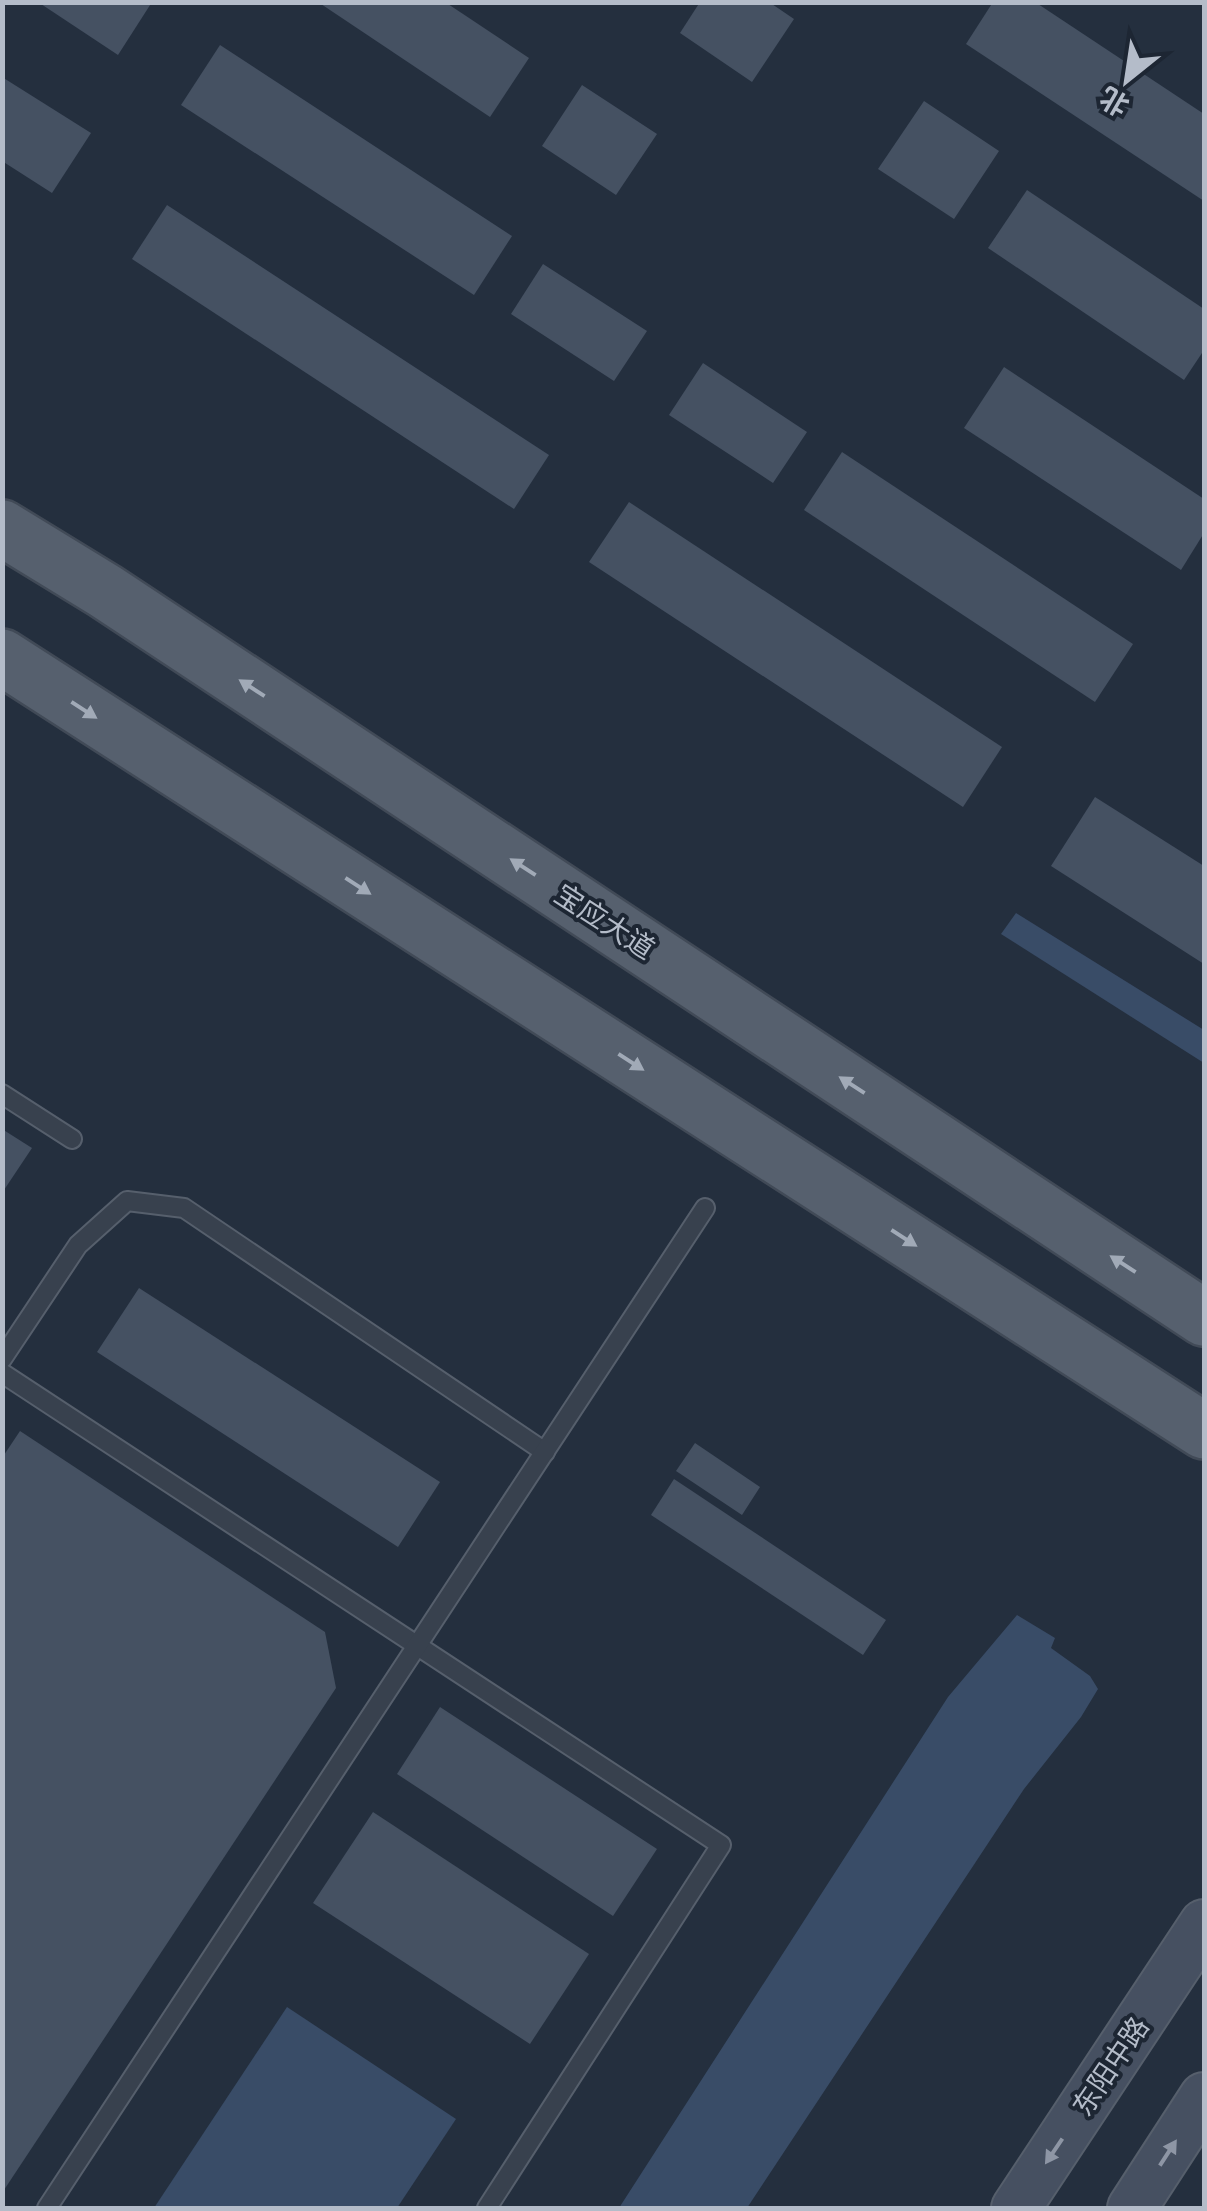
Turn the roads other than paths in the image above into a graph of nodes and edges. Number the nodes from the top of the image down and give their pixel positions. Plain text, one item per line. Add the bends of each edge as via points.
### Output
1 (2, 528) edge
2 (2, 658) edge
3 (2, 1094) edge
4 (72, 1139) dead end
5 (705, 1208) dead end
6 (1204, 1318) edge
7 (2, 1360) edge
8 (2, 1373) edge
9 (1204, 1431) edge
10 (545, 1452) junction
11 (418, 1644) junction
12 (1204, 1924) edge
13 (1204, 2097) edge
14 (47, 2208) edge
15 (487, 2208) edge
16 (1016, 2208) edge
17 (1132, 2208) edge

6 -> 1 main road, 宝应大道
2 -> 9 main road
3 - 4 lane
5 - 10 lane
7 - 10 lane via 78,1245 127,1201 184,1208
8 - 11 lane
10 - 11 lane
11 - 14 lane
11 - 15 lane via 722,1845
12 -> 16 main road, 东阳中路
17 -> 13 main road

